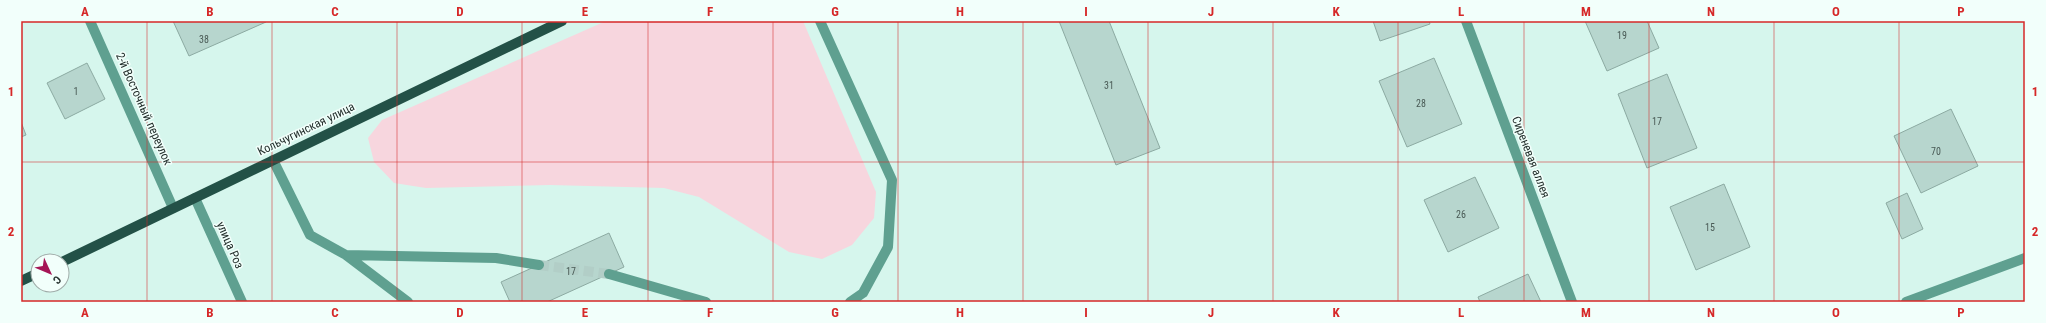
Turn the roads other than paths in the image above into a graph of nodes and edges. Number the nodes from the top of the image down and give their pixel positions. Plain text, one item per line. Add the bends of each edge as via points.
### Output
1 (90, 21) edge
2 (562, 21) edge
3 (820, 21) edge
4 (1466, 21) edge
5 (273, 160) junction
6 (195, 198) junction
7 (173, 208) junction
8 (346, 255) junction
9 (70, 258) edge
10 (2025, 258) edge
11 (539, 265) tunnel mouth
12 (608, 274) tunnel mouth
13 (242, 302) edge
14 (408, 302) edge
15 (706, 302) edge
16 (850, 302) edge
17 (1572, 302) edge
18 (1906, 302) edge

1 - 7 street, 2-й Восточный переулок
2 - 5 main road, Кольчугинская улица
3 - 16 street via 892,180 888,247 863,293
4 - 17 street, Сиреневая аллея
5 - 6 main road, Кольчугинская улица
5 - 8 street via 310,235
6 - 7 main road, Кольчугинская улица
6 - 13 street, улица Роз
7 - 9 main road, Кольчугинская улица
8 - 11 street via 496,258
8 - 14 street
10 - 18 street
12 - 15 street

